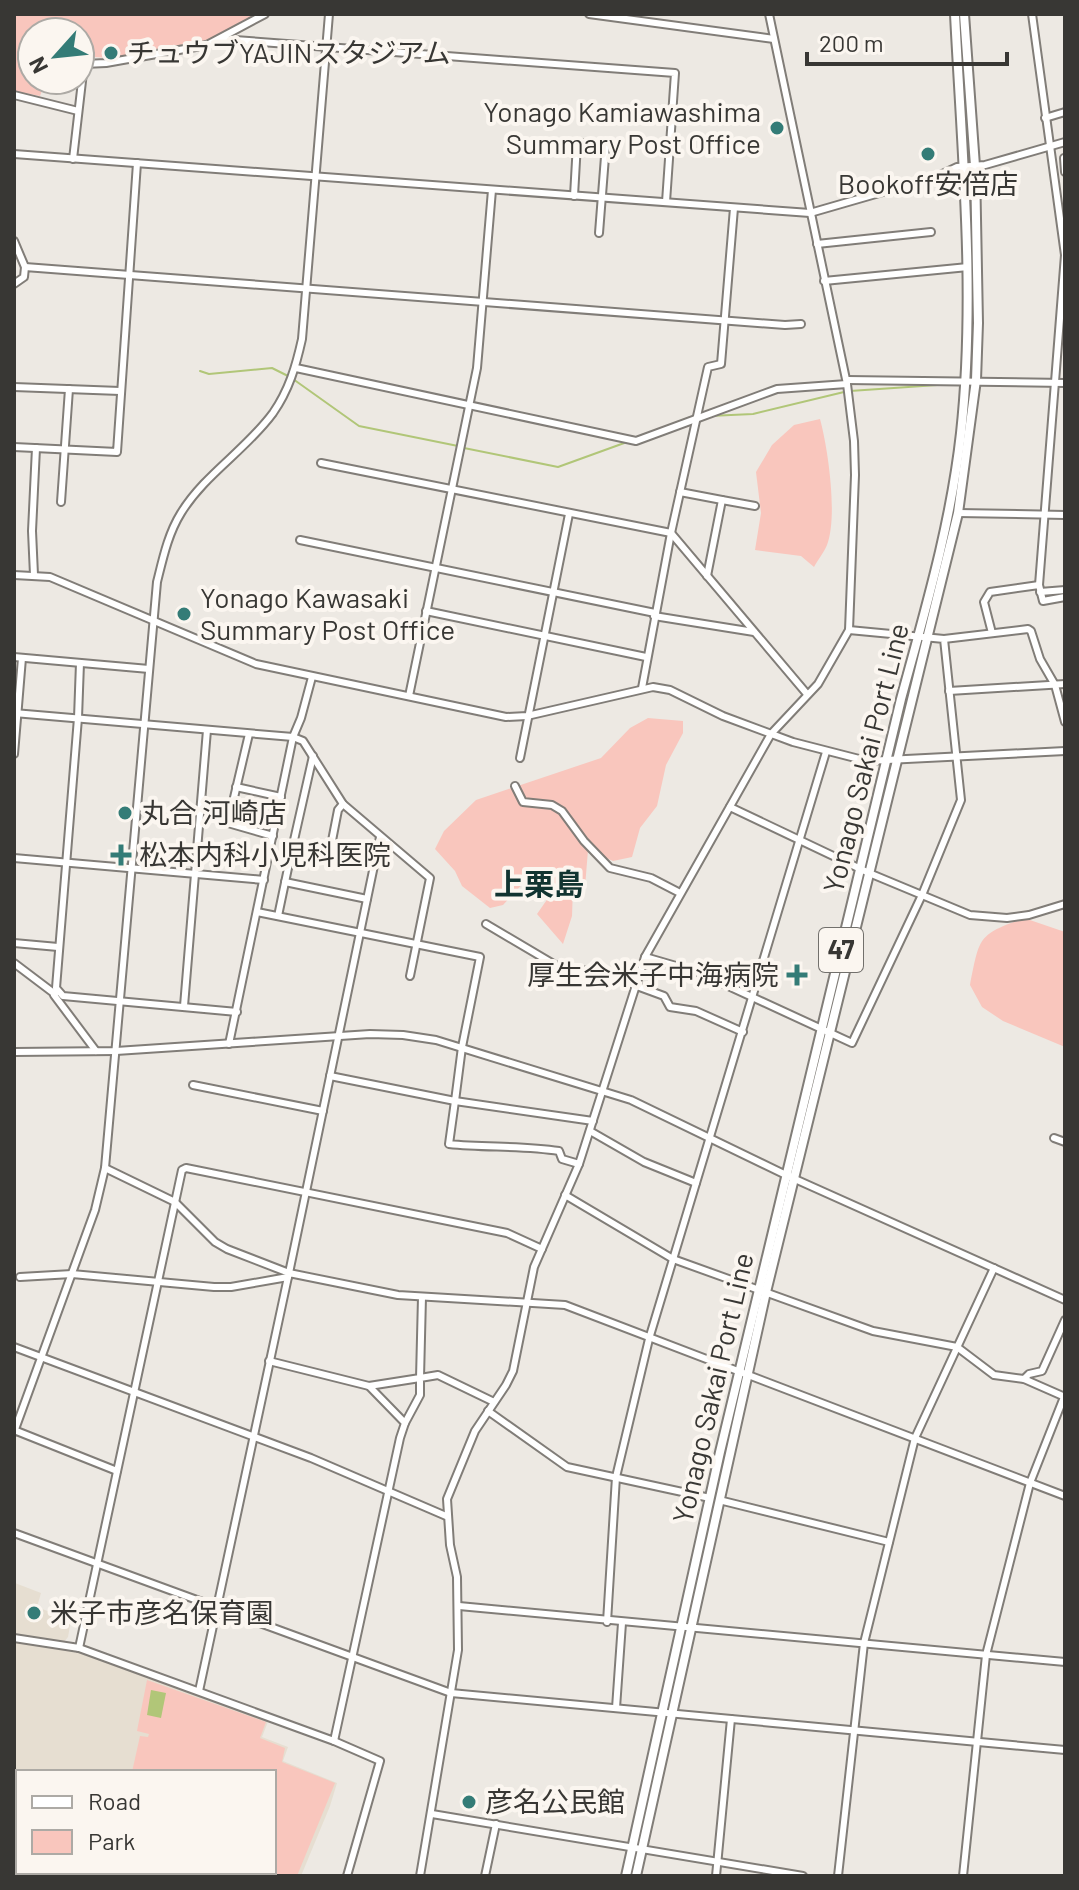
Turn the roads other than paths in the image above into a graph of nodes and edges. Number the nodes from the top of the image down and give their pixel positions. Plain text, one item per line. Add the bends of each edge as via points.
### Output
1 (265, 14) edge
2 (329, 14) edge
3 (589, 14) edge
4 (769, 14) edge
5 (955, 14) edge
6 (964, 14) edge
7 (1032, 14) edge
8 (221, 39) junction
9 (774, 39) junction
10 (326, 46) junction
11 (14, 95) edge
12 (78, 111) junction
13 (1065, 112) edge
14 (1045, 118) junction
15 (1065, 142) edge
16 (1050, 146) junction
17 (14, 154) edge
18 (1064, 158) edge
19 (73, 159) junction
20 (137, 163) junction
21 (975, 166) junction
22 (963, 167) junction
23 (1065, 172) edge
24 (315, 176) junction
25 (1065, 188) edge
26 (1057, 189) junction
27 (492, 190) junction
28 (574, 196) junction
29 (602, 198) junction
30 (666, 202) junction
31 (734, 208) junction
32 (810, 213) junction
33 (931, 232) dead end
34 (599, 233) dead end
35 (14, 241) edge
36 (817, 244) junction
37 (1065, 260) edge
38 (25, 267) junction
39 (968, 267) junction
40 (128, 275) junction
41 (824, 281) junction
42 (14, 284) edge
43 (306, 289) junction
44 (482, 301) junction
45 (725, 320) junction
46 (801, 324) dead end
47 (296, 368) junction
48 (976, 380) junction
49 (966, 381) junction
50 (847, 382) junction
51 (1054, 383) junction
52 (1065, 383) edge
53 (14, 387) edge
54 (69, 389) junction
55 (120, 391) junction
56 (468, 405) junction
57 (698, 418) junction
58 (14, 447) edge
59 (36, 448) junction
60 (66, 449) junction
61 (321, 463) dead end
62 (452, 489) junction
63 (680, 492) junction
64 (722, 500) junction
65 (61, 502) dead end
66 (755, 506) dead end
67 (958, 513) junction
68 (569, 514) junction
69 (1044, 514) junction
70 (1065, 515) edge
71 (671, 533) junction
72 (300, 540) dead end
73 (435, 568) junction
74 (14, 575) edge
75 (34, 575) junction
76 (707, 576) junction
77 (1040, 589) junction
78 (1065, 590) edge
79 (553, 592) junction
80 (1065, 597) edge
81 (426, 611) junction
82 (654, 614) junction
83 (153, 620) junction
84 (849, 630) junction
85 (754, 632) junction
86 (992, 633) junction
87 (544, 635) junction
88 (922, 638) junction
89 (944, 639) junction
90 (646, 657) junction
91 (18, 658) edge
92 (80, 663) junction
93 (149, 669) junction
94 (312, 677) junction
95 (1065, 684) edge
96 (1055, 685) junction
97 (642, 688) junction
98 (949, 691) junction
99 (807, 694) junction
100 (409, 696) junction
101 (16, 713) edge
102 (527, 716) junction
103 (78, 718) junction
104 (1065, 722) edge
105 (145, 724) junction
106 (207, 730) junction
107 (249, 734) junction
108 (771, 734) junction
109 (293, 737) junction
110 (1065, 751) edge
111 (826, 752) junction
112 (14, 754) edge
113 (313, 756) junction
114 (955, 756) junction
115 (520, 758) dead end
116 (892, 760) junction
117 (515, 786) dead end
118 (236, 787) junction
119 (281, 797) junction
120 (343, 804) junction
121 (730, 807) junction
122 (273, 836) junction
123 (380, 837) junction
124 (800, 841) junction
125 (292, 849) junction
126 (329, 856) junction
127 (14, 858) edge
128 (67, 862) junction
129 (374, 865) junction
130 (132, 867) junction
131 (865, 871) junction
132 (196, 874) junction
133 (264, 880) junction
134 (285, 882) junction
135 (680, 893) junction
136 (922, 895) junction
137 (367, 899) junction
138 (1065, 904) edge
139 (257, 912) junction
140 (278, 916) junction
141 (486, 924) dead end
142 (360, 933) junction
143 (14, 943) edge
144 (417, 944) junction
145 (58, 947) junction
146 (645, 957) junction
147 (14, 963) edge
148 (410, 976) dead end
149 (634, 986) junction
150 (57, 993) junction
151 (754, 997) junction
152 (120, 1001) junction
153 (184, 1006) junction
154 (237, 1012) junction
155 (743, 1032) junction
156 (826, 1032) junction
157 (338, 1036) junction
158 (229, 1044) junction
159 (462, 1047) junction
160 (96, 1051) junction
161 (116, 1051) junction
162 (14, 1052) edge
163 (330, 1076) junction
164 (193, 1085) dead end
165 (601, 1092) junction
166 (455, 1101) junction
167 (323, 1111) junction
168 (593, 1121) junction
169 (590, 1131) junction
170 (711, 1138) junction
171 (1054, 1138) dead end
172 (1065, 1142) edge
173 (579, 1164) junction
174 (105, 1168) junction
175 (790, 1176) junction
176 (696, 1183) junction
177 (306, 1192) junction
178 (565, 1195) junction
179 (175, 1202) junction
180 (542, 1249) junction
181 (673, 1259) junction
182 (994, 1268) junction
183 (72, 1274) junction
184 (288, 1275) junction
185 (20, 1277) dead end
186 (158, 1281) junction
187 (762, 1291) junction
188 (422, 1297) junction
189 (1065, 1300) edge
190 (525, 1301) junction
191 (1065, 1320) edge
192 (649, 1339) junction
193 (14, 1347) edge
194 (957, 1347) junction
195 (41, 1357) junction
196 (269, 1361) junction
197 (744, 1373) junction
198 (420, 1378) junction
199 (1024, 1379) junction
200 (369, 1386) junction
201 (134, 1391) junction
202 (1064, 1397) edge
203 (494, 1402) junction
204 (488, 1411) junction
205 (405, 1423) junction
206 (14, 1430) edge
207 (254, 1437) junction
208 (915, 1438) junction
209 (117, 1471) junction
210 (616, 1477) junction
211 (1030, 1483) junction
212 (389, 1491) junction
213 (1065, 1496) edge
214 (715, 1499) junction
215 (446, 1516) junction
216 (14, 1533) edge
217 (889, 1542) junction
218 (98, 1565) junction
219 (459, 1606) junction
220 (217, 1609) junction
221 (607, 1622) junction
222 (622, 1623) junction
223 (680, 1627) junction
224 (691, 1628) junction
225 (14, 1638) edge
226 (864, 1643) junction
227 (79, 1648) junction
228 (986, 1655) junction
229 (353, 1659) junction
230 (1065, 1662) edge
231 (199, 1691) junction
232 (451, 1693) junction
233 (616, 1708) junction
234 (662, 1712) junction
235 (672, 1714) junction
236 (731, 1719) junction
237 (855, 1731) junction
238 (334, 1741) junction
239 (977, 1742) junction
240 (1065, 1750) edge
241 (432, 1814) junction
242 (496, 1824) junction
243 (637, 1848) junction
244 (718, 1861) junction
245 (347, 1876) edge
246 (420, 1876) edge
247 (485, 1876) edge
248 (626, 1876) edge
249 (636, 1876) edge
250 (716, 1876) edge
251 (803, 1876) edge
252 (838, 1876) edge
253 (963, 1876) edge

1 - 8 street
2 - 10 street
3 - 9 street
4 - 9 street
5 - 22 main road, Yonago Sakai Port Line / 47
6 - 21 main road, Yonago Sakai Port Line / 47
7 - 14 street
8 - 10 street
8 - 12 street via 84,64
9 - 32 street
10 - 24 street
10 - 30 street via 675,73
11 - 12 street
12 - 19 street
13 - 14 street
14 - 16 street
15 - 16 street
16 - 21 street
16 - 26 street
17 - 19 street
18 - 23 street
19 - 20 street
20 - 24 street
20 - 40 street
21 - 22 street
21 - 48 main road, Yonago Sakai Port Line / 47
22 - 32 street
22 - 39 main road, Yonago Sakai Port Line / 47
24 - 27 street
24 - 43 street
25 - 26 street
26 - 37 street
27 - 28 street
27 - 44 street
28 - 29 street
28 - 29 street via 577,143 606,144
29 - 30 street
29 - 34 street
30 - 31 street
31 - 32 street
31 - 45 street
32 - 36 street
33 - 36 street
35 - 38 street
36 - 41 street
37 - 51 street
38 - 40 street
38 - 42 street via 24,277
39 - 41 street
39 - 49 main road, Yonago Sakai Port Line / 47
40 - 43 street
40 - 55 street
41 - 50 street
43 - 44 street
43 - 47 street
44 - 45 street
44 - 56 street
45 - 46 street
45 - 57 street via 721,364 708,367
47 - 56 street
47 - 83 street via 272,414 182,511 165,549
48 - 49 street
48 - 51 street
48 - 67 main road, Yonago Sakai Port Line / 47
49 - 50 street
49 - 88 main road, Yonago Sakai Port Line / 47 via 956,468
50 - 57 street via 777,389
50 - 84 street via 855,475
51 - 52 street
51 - 69 street
53 - 54 street
54 - 55 street
54 - 60 street
55 - 60 street via 117,452
56 - 57 street via 636,441
56 - 62 street
57 - 63 street
58 - 59 street
59 - 60 street
59 - 75 street
60 - 65 street
61 - 62 street
62 - 68 street
62 - 73 street
63 - 64 street
63 - 71 street
64 - 66 street
64 - 76 street
67 - 69 street
67 - 88 main road, Yonago Sakai Port Line / 47
68 - 71 street
68 - 79 street
69 - 70 street
69 - 77 street
71 - 76 street
71 - 82 street
72 - 73 street
73 - 79 street
73 - 81 street
74 - 75 street
75 - 83 street
76 - 85 street
77 - 78 street
77 - 80 street via 1043,601
77 - 86 street via 990,592 984,602
79 - 82 street
79 - 87 street
81 - 87 street
81 - 100 street
82 - 85 street
82 - 90 street
83 - 93 street
83 - 94 street via 256,664
84 - 88 street
84 - 99 street
85 - 99 street
86 - 89 street
86 - 96 street via 1031,631
87 - 90 street
87 - 102 street
88 - 89 street
88 - 116 main road, Yonago Sakai Port Line / 47
89 - 98 street
90 - 97 street
91 - 92 street
91 - 101 street
92 - 93 street
92 - 103 street
93 - 105 street
94 - 100 street
94 - 109 street
95 - 96 street
96 - 98 street
96 - 104 street
97 - 102 street
97 - 108 street via 670,690
98 - 114 street
99 - 108 street
100 - 102 street via 506,717
101 - 103 street
101 - 112 street
102 - 115 street
103 - 105 street
103 - 128 street
105 - 106 street
105 - 130 street
106 - 107 street
106 - 132 street
107 - 109 street
107 - 118 street
108 - 111 street
108 - 121 street
109 - 113 street
109 - 119 street
110 - 114 street
111 - 116 street via 867,761
111 - 124 street
113 - 120 street
113 - 125 street
114 - 116 street
114 - 136 street via 961,800
116 - 131 main road, Yonago Sakai Port Line / 47
117 - 135 street via 523,802 562,811 610,868 651,878
118 - 119 street
118 - 122 street via 228,823
119 - 122 street
120 - 123 street
120 - 126 street
121 - 124 street
121 - 135 street
122 - 133 street
123 - 129 street
123 - 144 street via 430,878
124 - 131 street
124 - 151 street
125 - 126 street
125 - 134 street
126 - 129 street
127 - 128 street
128 - 130 street
128 - 145 street
129 - 137 street
130 - 132 street
130 - 152 street
131 - 136 street
131 - 156 main road, Yonago Sakai Port Line / 47
132 - 133 street
132 - 153 street
133 - 139 street
134 - 137 street
134 - 140 street
135 - 146 street
136 - 138 street via 983,917 1029,915
136 - 156 street via 852,1043
137 - 142 street
139 - 140 street
139 - 154 street
140 - 142 street
141 - 149 street via 557,966 604,974
142 - 144 street
142 - 157 street
143 - 145 street
144 - 148 street
144 - 159 street via 480,957
145 - 150 street
146 - 149 street
146 - 151 street
147 - 150 street
149 - 155 street via 664,996 670,1007 696,1011
149 - 165 street
150 - 152 street
150 - 160 street
151 - 155 street
151 - 156 street
152 - 153 street
152 - 161 street
153 - 154 street
154 - 158 street
155 - 170 street
156 - 175 main road, Yonago Sakai Port Line / 47
157 - 158 street
157 - 159 street via 403,1035
157 - 163 street
158 - 161 street
159 - 165 street
159 - 166 street
160 - 161 street
160 - 162 street
161 - 174 street
163 - 166 street
163 - 167 street
164 - 167 street
165 - 168 street
165 - 170 street via 631,1100
166 - 168 street
166 - 173 street via 449,1144 541,1148 559,1151 562,1159
167 - 177 street
168 - 169 street
169 - 173 street
169 - 176 street via 644,1162
170 - 175 street
170 - 176 street
171 - 172 street
173 - 178 street
174 - 179 street
174 - 183 street
175 - 182 street
175 - 187 main road, Yonago Sakai Port Line / 47
176 - 181 street
177 - 179 street via 186,1168
177 - 180 street via 507,1233
177 - 184 street
178 - 180 street
178 - 181 street
179 - 184 street via 215,1242
179 - 186 street
180 - 190 street
181 - 187 street
181 - 192 street
182 - 189 street
182 - 194 street
183 - 185 street
183 - 186 street
183 - 195 street
184 - 186 street via 231,1287
184 - 188 street
184 - 196 street
186 - 201 street
187 - 194 street via 873,1331
187 - 197 main road, Yonago Sakai Port Line / 47
188 - 190 street
188 - 198 street
190 - 192 street via 565,1305
190 - 203 street via 513,1371
191 - 199 street via 1042,1371
192 - 197 street
192 - 210 street
193 - 195 street
194 - 199 street via 994,1375
194 - 208 street
195 - 201 street
195 - 206 street
196 - 200 street
196 - 207 street
197 - 208 street
197 - 214 main road, Yonago Sakai Port Line / 47
198 - 200 street
198 - 203 street via 438,1375
198 - 205 street via 420,1395
199 - 202 street
200 - 205 street
201 - 207 street
201 - 209 street
202 - 211 street
203 - 204 street
204 - 210 street via 567,1467
204 - 215 street via 450,1486
205 - 212 street
206 - 209 street
207 - 212 street
207 - 220 street
208 - 211 street
208 - 217 street
209 - 218 street
210 - 214 street
210 - 221 street
211 - 213 street
211 - 228 street
212 - 215 street
212 - 229 street
214 - 217 street
214 - 223 main road, Yonago Sakai Port Line / 47
214 - 224 main road, Yonago Sakai Port Line / 47
215 - 219 street
216 - 218 street
217 - 226 street
218 - 220 street
218 - 227 street
219 - 221 street
219 - 232 street
220 - 229 street
220 - 231 street
221 - 222 street
222 - 223 street
222 - 233 street
223 - 224 street
223 - 234 main road, Yonago Sakai Port Line / 47
224 - 226 street
224 - 235 main road, Yonago Sakai Port Line / 47
225 - 227 street
226 - 228 street
226 - 237 street
227 - 231 street
228 - 230 street
228 - 239 street
229 - 232 street
229 - 238 street
231 - 238 street
232 - 233 street
232 - 241 street
233 - 234 street
234 - 235 street
234 - 243 main road, Yonago Sakai Port Line / 47
235 - 236 street
235 - 243 main road, Yonago Sakai Port Line / 47
236 - 237 street
236 - 244 street
237 - 239 street
237 - 252 street
238 - 245 street via 380,1761
239 - 240 street
239 - 253 street
241 - 242 street
241 - 246 street
242 - 243 street
242 - 247 street
243 - 244 street
243 - 248 main road, Yonago Sakai Port Line / 47
243 - 249 main road, Yonago Sakai Port Line / 47
244 - 250 street
244 - 251 street

